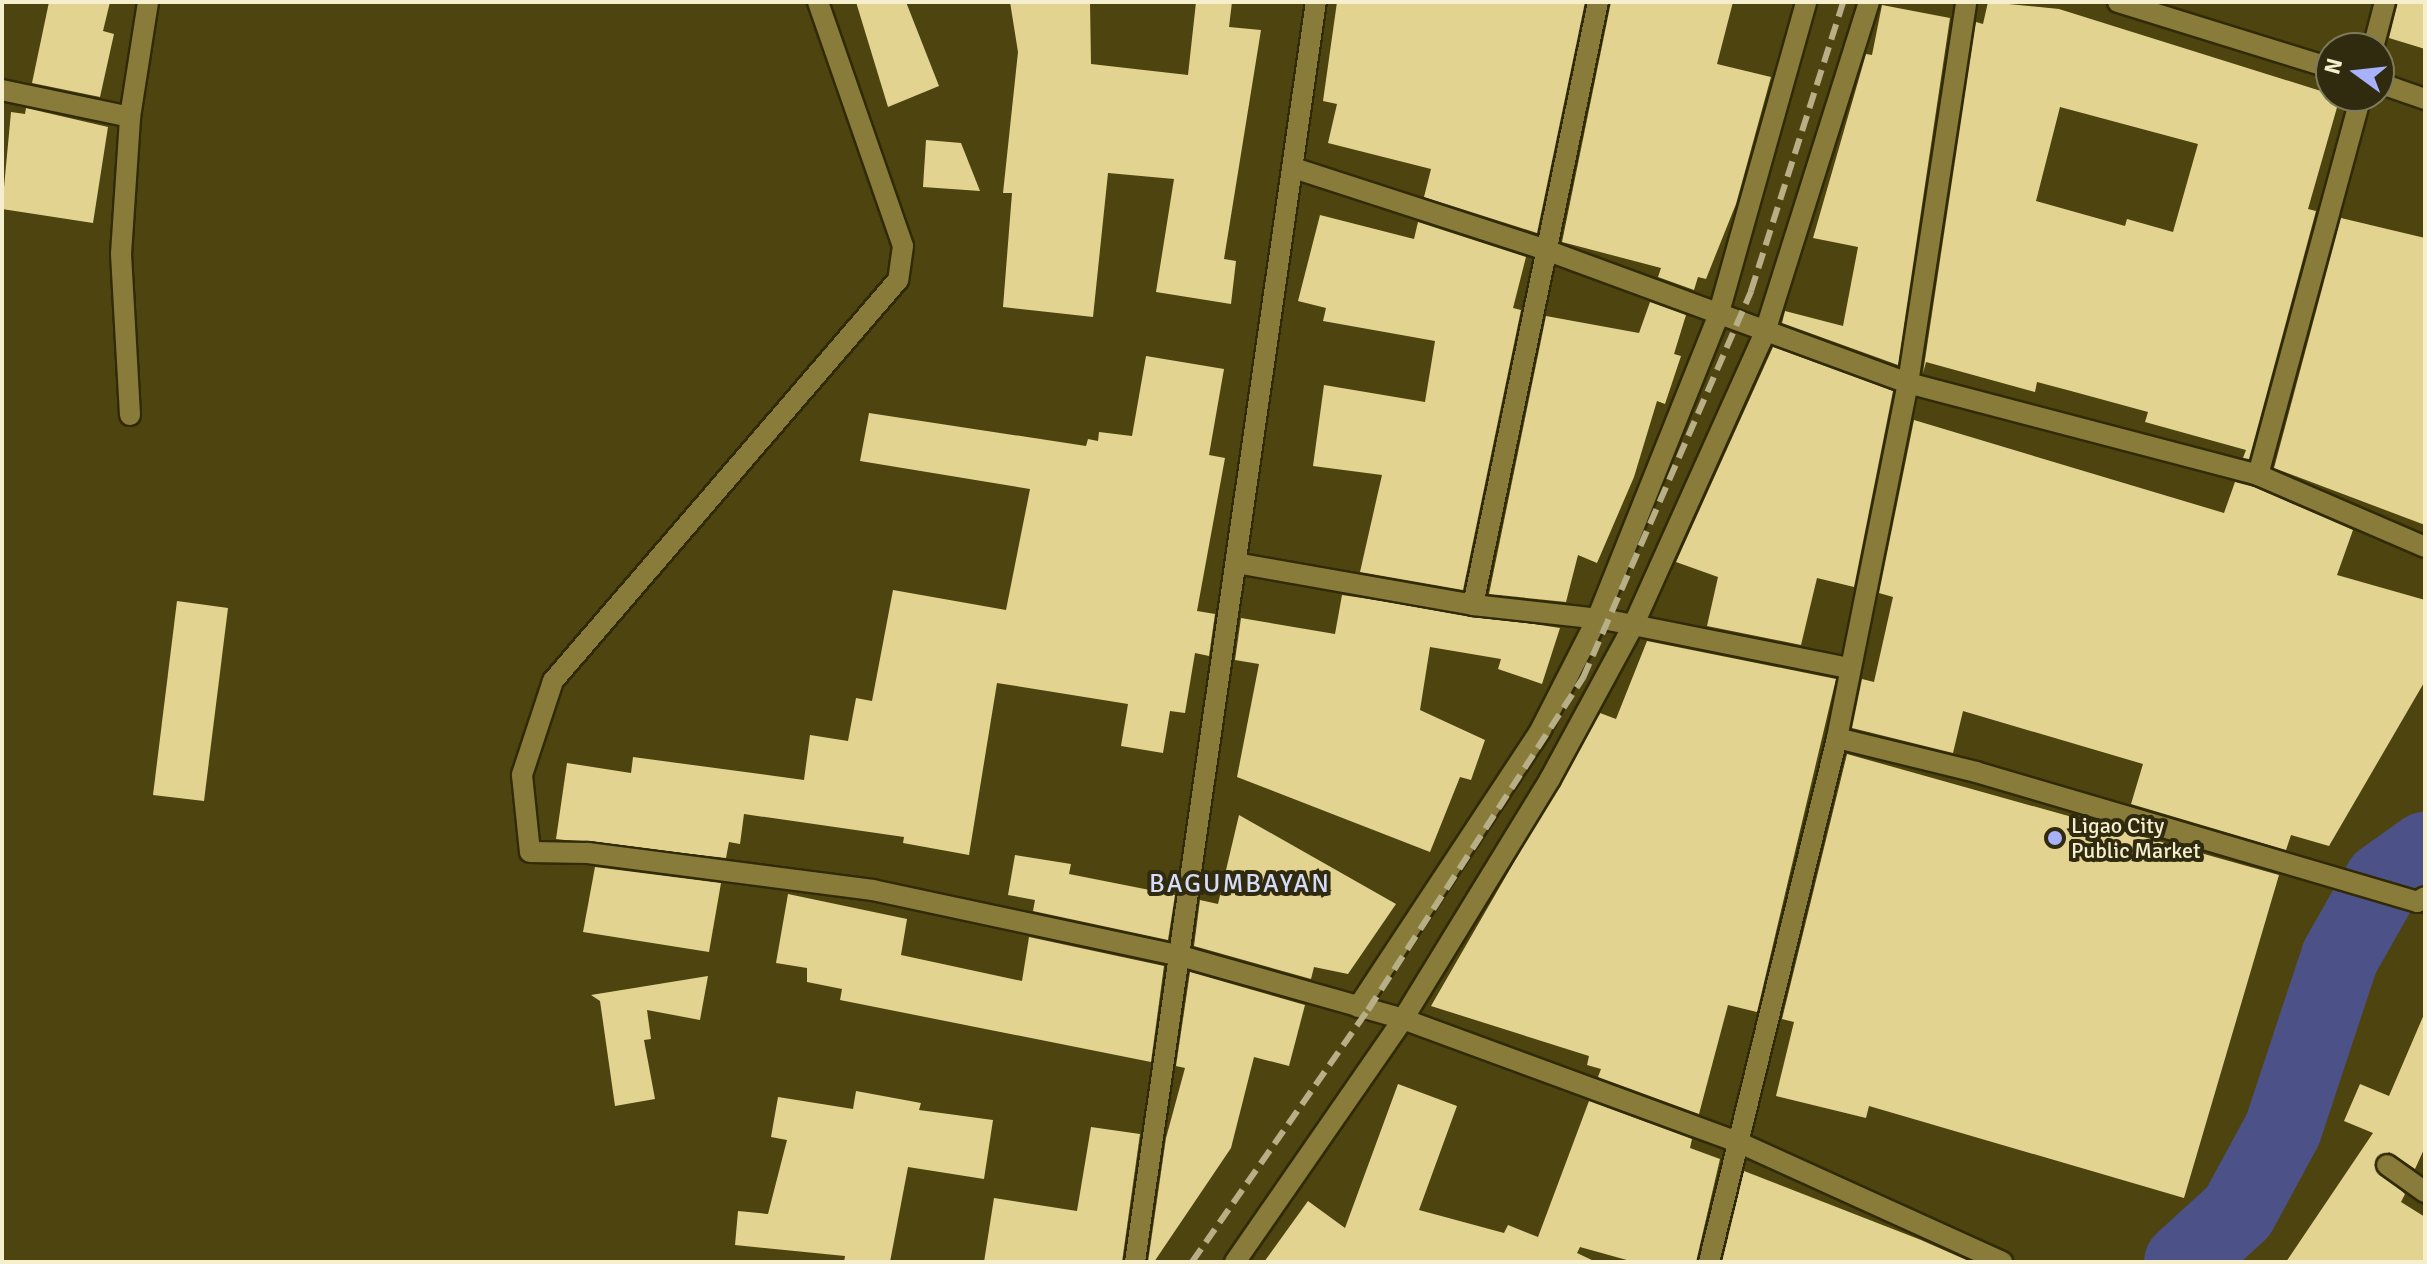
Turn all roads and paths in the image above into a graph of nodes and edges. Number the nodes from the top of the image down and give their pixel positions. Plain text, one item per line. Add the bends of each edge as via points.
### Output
1 (148, 2) edge
2 (818, 2) edge
3 (1316, 2) edge
4 (1598, 2) edge
5 (1806, 2) edge
6 (1869, 2) edge
7 (1966, 2) edge
8 (2118, 2) edge
9 (2385, 2) edge
10 (2377, 32) edge
11 (2315, 63) edge
12 (2395, 89) edge
13 (2, 90) edge
14 (2425, 99) edge
15 (2357, 112) edge
16 (130, 117) junction
17 (1294, 168) junction
18 (1546, 250) junction
19 (1718, 316) junction
20 (1764, 335) junction
21 (1908, 383) junction
22 (130, 415) dead end
23 (2258, 475) junction
24 (2425, 547) edge
25 (1236, 563) junction
26 (1473, 605) junction
27 (1597, 619) junction
28 (1633, 626) junction
29 (1849, 668) junction
30 (1837, 738) junction
31 (2421, 899) edge
32 (1181, 956) junction
33 (1358, 1007) junction
34 (1403, 1019) junction
35 (1740, 1143) junction
36 (2387, 1165) dead end
37 (2425, 1192) edge
38 (1135, 1262) edge
39 (1235, 1262) edge
40 (1709, 1262) edge
41 (2002, 1262) edge

1 - 16 street
2 - 32 street via 903,246 898,280 553,681 522,775 530,852 588,853 873,890
3 - 17 street
4 - 18 street
5 - 19 street
6 - 20 street
7 - 21 street
8 - 11 street
9 - 10 street
12 - 14 street
13 - 16 street
15 - 23 street
16 - 22 street via 121,254
17 - 18 street
17 - 25 street
18 - 19 street
18 - 26 street
19 - 20 street
19 - 27 street
20 - 21 street
20 - 28 street
21 - 23 street
21 - 29 street
23 - 24 street
25 - 26 street
25 - 32 street
26 - 27 street
27 - 28 street
27 - 33 street via 1541,729
28 - 29 street
28 - 34 street via 1550,779
29 - 30 street
30 - 31 street
30 - 35 street
32 - 33 street
32 - 38 street
33 - 34 street
34 - 35 street
34 - 39 street
35 - 40 street
35 - 41 street
36 - 37 street

